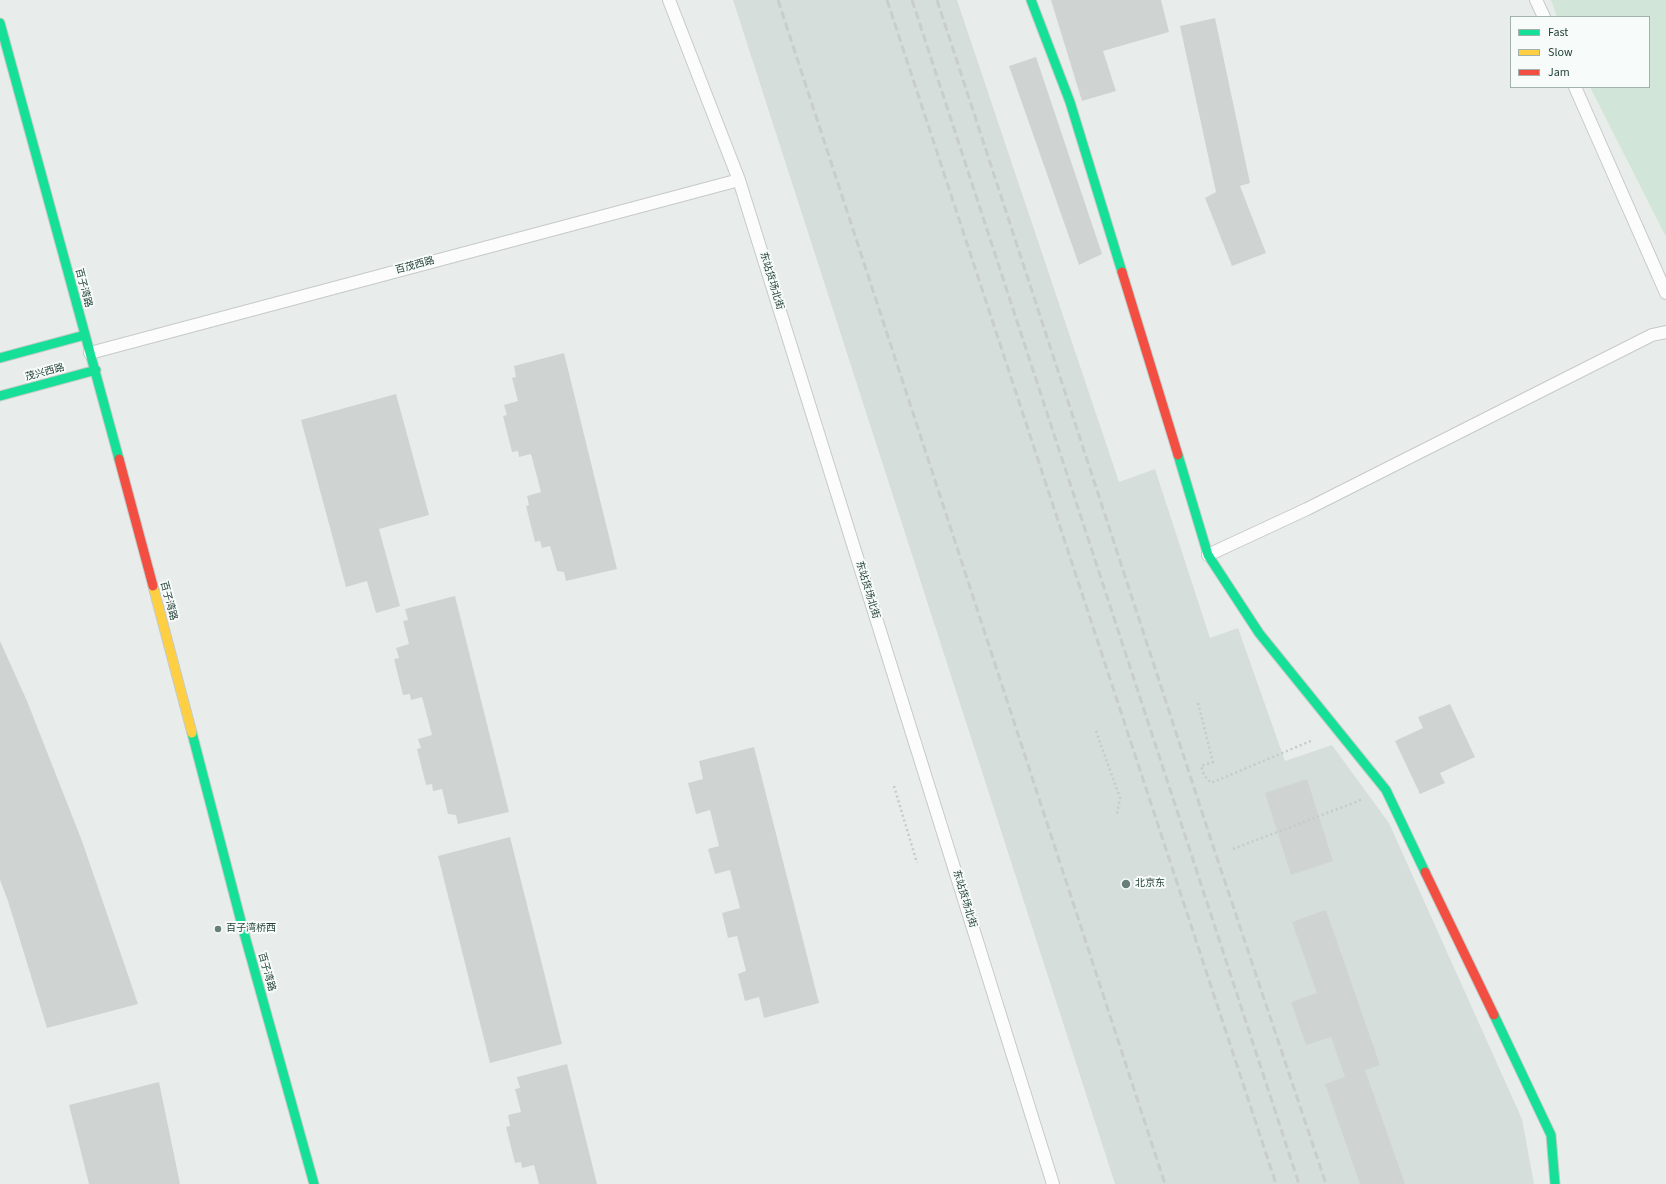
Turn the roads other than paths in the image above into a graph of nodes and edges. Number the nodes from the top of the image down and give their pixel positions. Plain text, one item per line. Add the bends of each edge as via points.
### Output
1 (669, 0) edge
2 (1031, 0) edge
3 (1536, 0) edge
4 (1544, 16) edge
5 (0, 23) edge
6 (1575, 88) edge
7 (739, 180) junction
8 (1666, 294) edge
9 (1666, 332) edge
10 (85, 335) junction
11 (90, 353) junction
12 (0, 358) edge
13 (96, 370) junction
14 (0, 396) edge
15 (1208, 555) junction
16 (314, 1184) edge
17 (1053, 1184) edge
18 (1555, 1184) edge

1 - 7 lane, 东站货场北街
2 - 15 street via 1070,102
3 - 4 lane
5 - 10 street, 百子湾路
6 - 8 lane
7 - 11 lane, 百茂西路
7 - 17 lane, 东站货场北街
9 - 15 lane via 1652,335 1307,509
10 - 11 street, 百子湾路
10 - 12 street
11 - 13 street, 百子湾路
13 - 14 street, 茂兴西路
13 - 16 street, 百子湾路 via 243,928
15 - 18 street via 1259,633 1386,790 1551,1135

